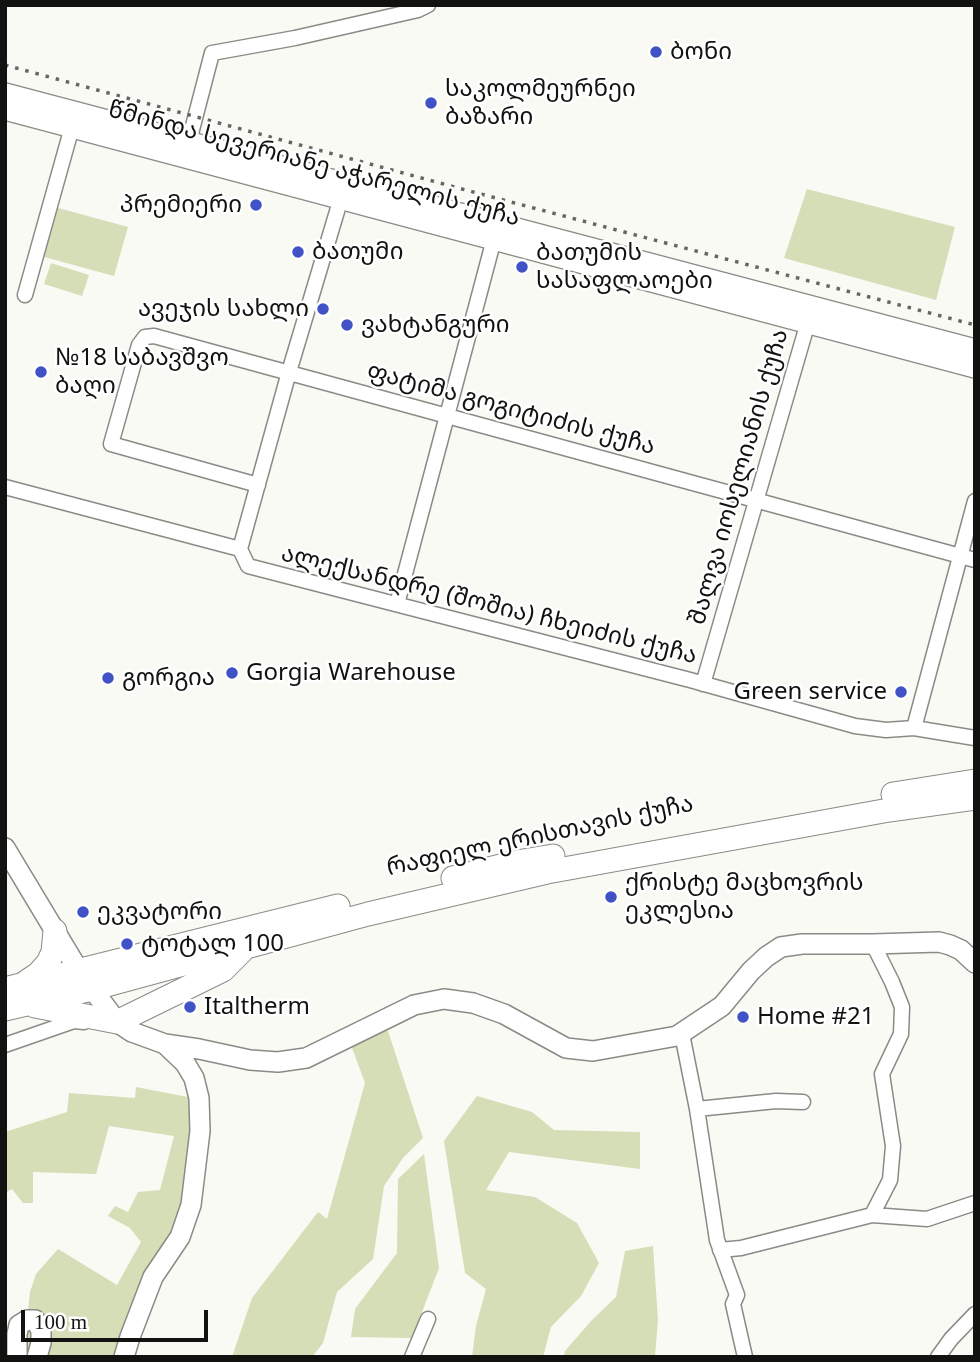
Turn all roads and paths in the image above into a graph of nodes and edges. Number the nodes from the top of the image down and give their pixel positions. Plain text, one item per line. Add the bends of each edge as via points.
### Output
1 (428, 5) edge
2 (5, 94) edge
3 (5, 109) edge
4 (72, 127) junction
5 (187, 150) junction
6 (341, 198) junction
7 (494, 239) junction
8 (25, 295) dead end
9 (808, 322) junction
10 (975, 350) edge
11 (975, 367) edge
12 (289, 372) junction
13 (447, 415) junction
14 (258, 485) junction
15 (5, 487) edge
16 (757, 500) junction
17 (975, 500) edge
18 (240, 549) junction
19 (968, 558) edge
20 (397, 604) junction
21 (703, 684) junction
22 (914, 728) junction
23 (975, 738) edge
24 (975, 781) edge
25 (975, 798) edge
26 (5, 848) edge
27 (55, 931) junction
28 (873, 944) junction
29 (246, 948) junction
30 (975, 963) edge
31 (85, 980) junction
32 (14, 997) edge
33 (117, 1022) junction
34 (682, 1034) junction
35 (165, 1044) junction
36 (5, 1045) edge
37 (803, 1102) dead end
38 (696, 1109) junction
39 (975, 1203) edge
40 (872, 1215) junction
41 (720, 1250) junction
42 (975, 1314) edge
43 (428, 1320) dead end
44 (17, 1357) edge
45 (37, 1357) edge
46 (124, 1357) edge
47 (412, 1357) edge
48 (744, 1357) edge
49 (938, 1357) edge

1 - 5 street via 212,53
2 - 5 main road, წმინდა სევერიანე აჭარელის ქუჩა
3 - 4 main road, წმინდა სევერიანე აჭარელის ქუჩა
4 - 5 main road, წმინდა სევერიანე აჭარელის ქუჩა
4 - 8 street
5 - 6 main road, წმინდა სევერიანე აჭარელის ქუჩა
5 - 10 main road, წმინდა სევერიანე აჭარელის ქუჩა
6 - 7 main road, წმინდა სევერიანე აჭარელის ქუჩა
6 - 12 street
7 - 9 main road, წმინდა სევერიანე აჭარელის ქუჩა
7 - 13 street
9 - 11 main road, წმინდა სევერიანე აჭარელის ქუჩა
9 - 16 street, შალვა იოსელიანის ქუჩა
12 - 13 street, ფატიმა გოგიტიძის ქუჩა
12 - 14 street
12 - 14 street, ფატიმა გოგიტიძის ქუჩა via 145,337 111,444
13 - 16 street, ფატიმა გოგიტიძის ქუჩა
13 - 20 street
14 - 18 street
15 - 18 street, ალექსანდრე (შოშია) ჩხეიძის ქუჩა
16 - 19 street, ფატიმა გოგიტიძის ქუჩა
16 - 21 street, შალვა იოსელიანის ქუჩა
17 - 19 street
18 - 20 street, ალექსანდრე (შოშია) ჩხეიძის ქუჩა via 247,566
19 - 22 street
20 - 21 street, ალექსანდრე (შოშია) ჩხეიძის ქუჩა
21 - 22 street, ალექსანდრე (შოშია) ჩხეიძის ქუჩა via 855,726
22 - 23 street, ალექსანდრე (შოშია) ჩხეიძის ქუჩა
24 - 31 main road, რაფიელ ერისთავის ქუჩა via 517,862
25 - 29 main road, რაფიელ ერისთავის ქუჩა via 547,872
26 - 27 street
27 - 31 street
27 - 32 main road via 48,963
28 - 30 street via 939,942 961,950
28 - 34 street via 781,947 751,971 722,1006
28 - 40 street via 902,1007 901,1034 882,1074 893,1146 890,1180
29 - 31 main road, რაფიელ ერისთავის ქუჩა
29 - 33 main road via 223,970
31 - 32 main road
31 - 33 street
32 - 33 main road
33 - 35 street
33 - 36 street via 75,1021
34 - 35 street via 593,1051 566,1048 504,1014 444,999 414,1005 306,1058 250,1060
34 - 38 street
35 - 46 street via 185,1063 199,1098 200,1132 191,1205 180,1237 153,1277
37 - 38 street
38 - 41 street
39 - 40 street via 928,1219
40 - 41 street
41 - 48 street via 737,1295 733,1304
42 - 49 street
43 - 47 street
44 - 45 street via 19,1325 35,1320 41,1330

